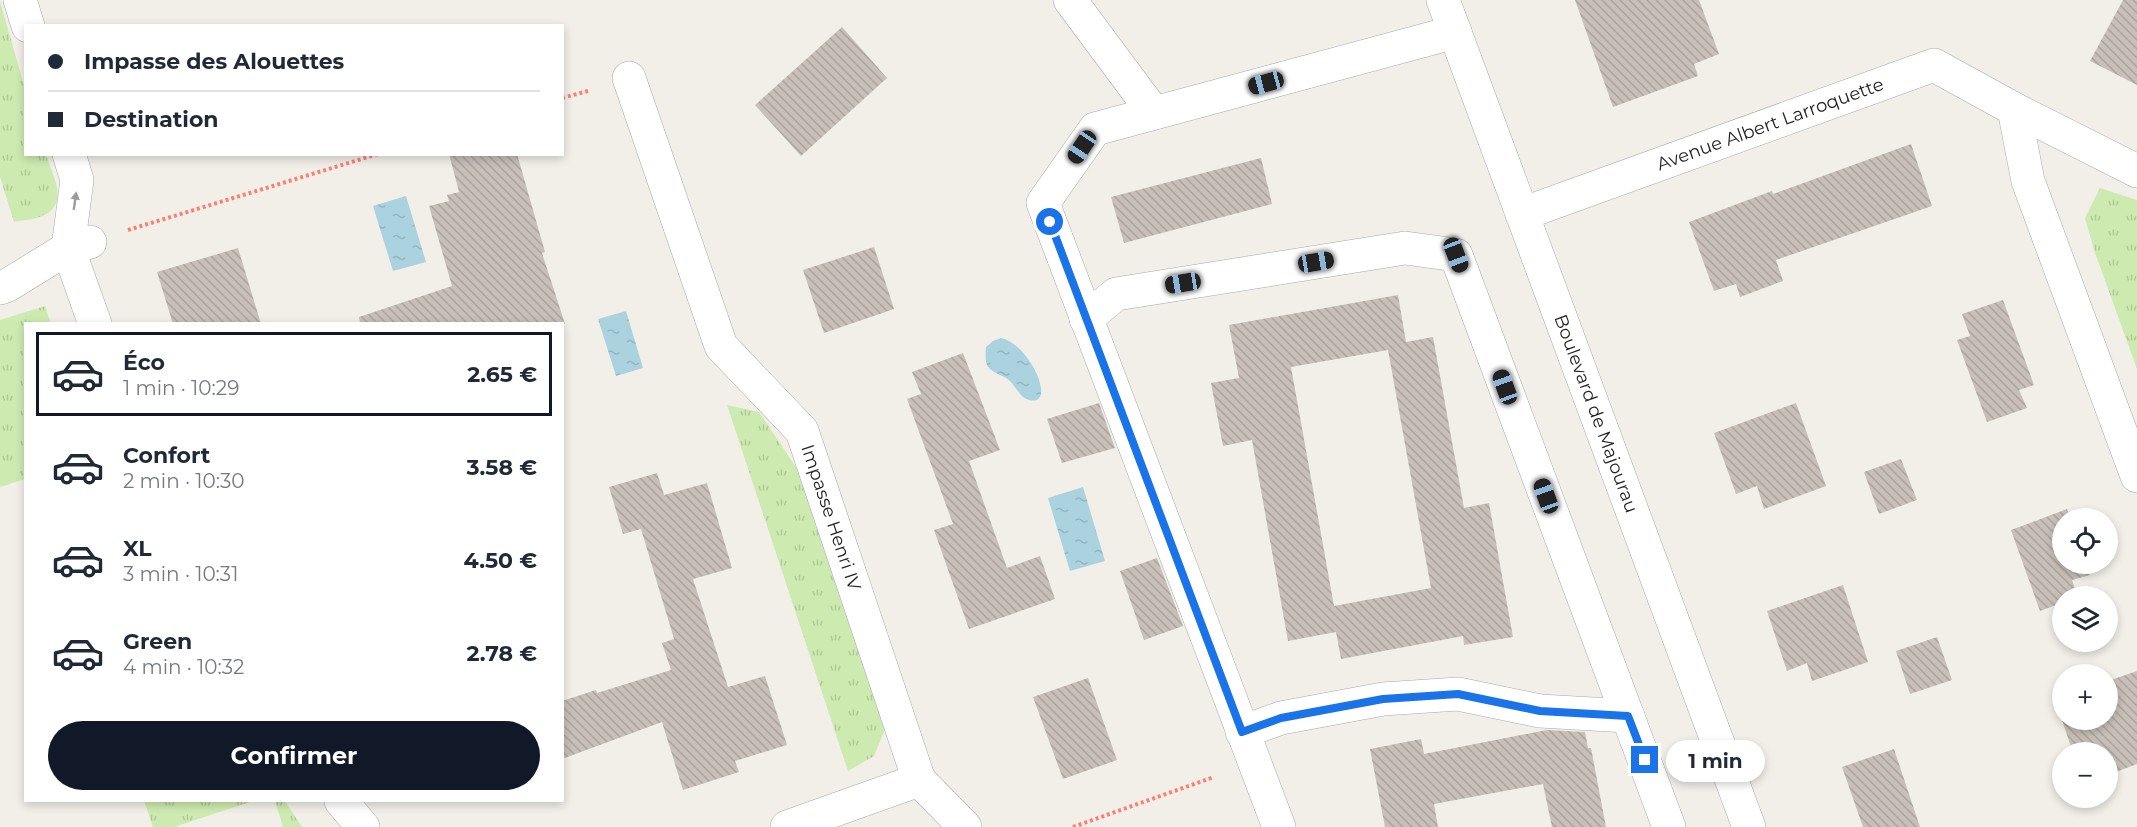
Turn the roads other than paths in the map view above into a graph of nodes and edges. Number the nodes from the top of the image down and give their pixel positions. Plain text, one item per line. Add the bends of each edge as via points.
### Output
1 (20, 0) edge
2 (1070, 0) edge
3 (1443, 0) edge
4 (27, 24) edge
5 (1455, 32) junction
6 (629, 78) dead end
7 (2014, 109) junction
8 (1154, 113) junction
9 (70, 156) edge
10 (2137, 171) edge
11 (1522, 214) junction
12 (79, 245) junction
13 (3, 278) edge
14 (1086, 319) junction
15 (95, 322) edge
16 (2137, 476) edge
17 (1628, 716) junction
18 (1242, 732) junction
19 (919, 780) junction
20 (342, 802) edge
21 (363, 827) edge
22 (788, 827) edge
23 (965, 827) edge
24 (1279, 827) edge
25 (1669, 827) edge
26 (1749, 827) edge

1 - 4 street
2 - 8 street
3 - 5 street, Boulevard de Majourau
5 - 8 street
5 - 11 street, Boulevard de Majourau
6 - 19 street, Impasse Henri IV via 721,346 802,431
7 - 10 street, Avenue Albert Larroquette
7 - 11 street, Avenue Albert Larroquette via 1934,65
7 - 16 street via 2028,181
8 - 14 street via 1095,129 1043,203
12 -> 9 street via 77,180
11 - 26 street, Boulevard de Majourau
12 - 13 street
12 - 15 street
14 - 17 street via 1116,294 1405,248 1456,255
14 - 18 street
17 - 18 street via 1540,711 1458,694 1383,699 1281,718
17 - 25 street
18 - 24 street
19 - 22 street
19 - 23 street
20 - 21 street

